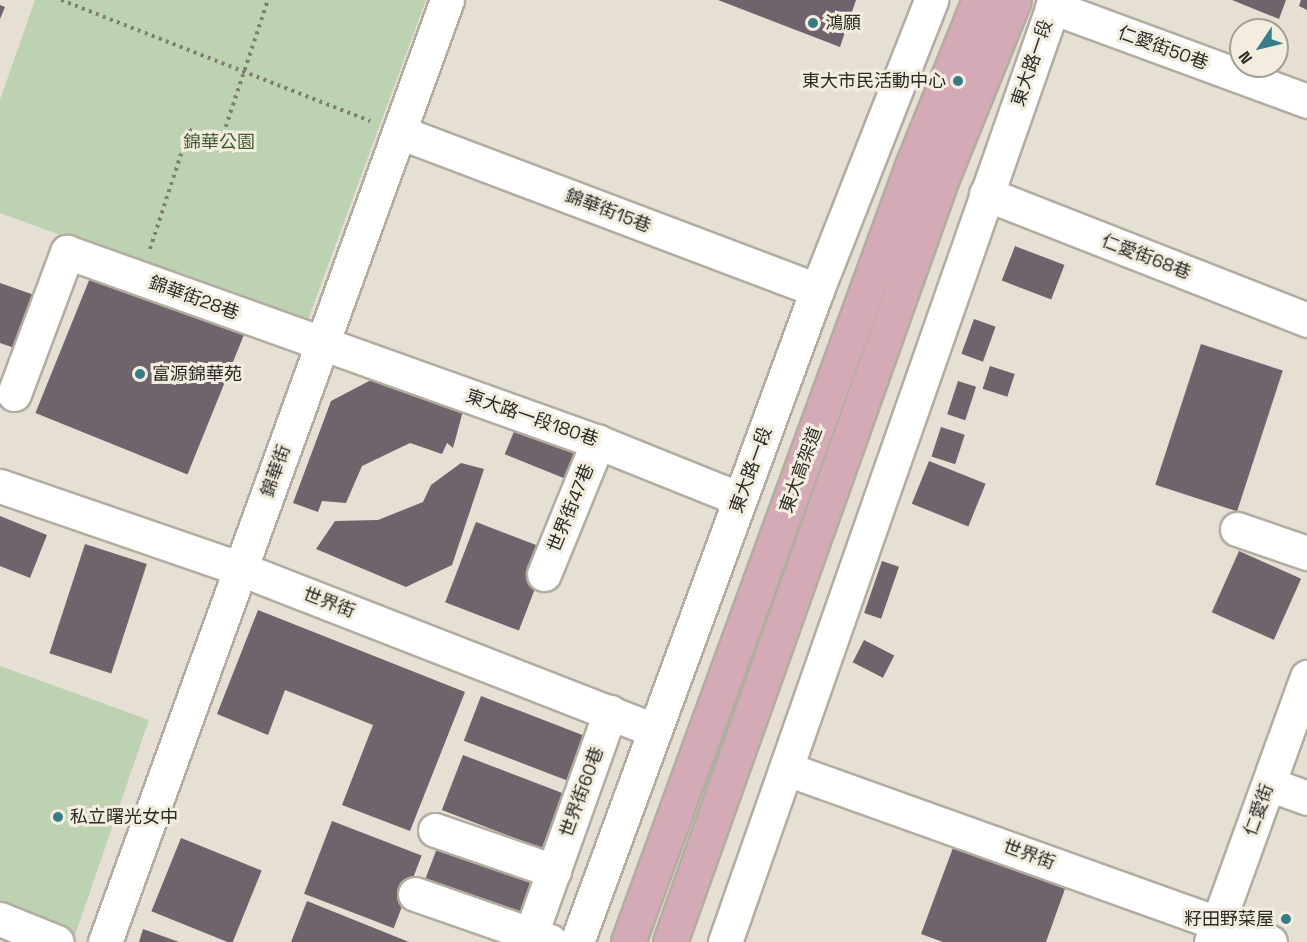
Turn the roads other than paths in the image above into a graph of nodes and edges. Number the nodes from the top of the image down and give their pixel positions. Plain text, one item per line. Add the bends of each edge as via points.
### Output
1 (447, 0) edge
2 (931, 0) edge
3 (979, 0) edge
4 (1014, 0) edge
5 (1054, 3) edge
6 (1307, 101) edge
7 (399, 132) junction
8 (927, 172) junction
9 (986, 194) junction
10 (817, 290) junction
11 (1307, 320) edge
12 (321, 344) junction
13 (14, 394) dead end
14 (598, 442) junction
15 (0, 486) edge
16 (740, 499) junction
17 (1237, 529) dead end
18 (1307, 553) edge
19 (241, 569) junction
20 (544, 574) dead end
21 (1307, 677) edge
22 (610, 712) junction
23 (655, 730) junction
24 (787, 769) junction
25 (1269, 784) junction
26 (1307, 798) edge
27 (435, 830) dead end
28 (554, 871) junction
29 (415, 894) dead end
30 (0, 920) edge
31 (1214, 933) edge
32 (541, 938) edge
33 (57, 942) edge
34 (105, 942) edge
35 (577, 942) edge
36 (628, 942) edge
37 (670, 942) edge
38 (725, 942) edge
39 (1270, 942) edge

1 - 7 street, 錦華街
2 - 10 street, 東大路一段
3 - 8 main road, 東大高架道
4 - 8 main road, 東大高架道
5 - 6 street, 仁愛街50巷
5 - 9 street, 東大路一段
7 - 10 street, 錦華街15巷
7 - 12 street, 錦華街
8 - 36 main road, 東大高架道
8 - 37 main road, 東大高架道
9 - 11 street, 仁愛街68巷
9 - 24 street, 東大路一段
10 - 16 street, 東大路一段
12 - 13 street, 錦華街28巷 via 67,252
12 - 14 street, 東大路一段180巷
12 - 19 street, 錦華街
14 - 16 street, 東大路一段180巷
14 - 20 street, 世界街47巷
15 - 19 street, 世界街
16 - 23 street, 東大路一段
17 - 18 street
19 - 22 street, 世界街
19 - 34 street, 錦華街
21 - 25 street, 仁愛街
22 - 23 street, 世界街
22 - 28 street, 世界街60巷
23 - 35 street, 東大路一段
24 - 31 street, 世界街
24 - 38 street, 東大路一段
25 - 26 street
25 - 31 street, 仁愛街
27 - 28 street
28 - 32 street, 世界街60巷
29 - 32 street, 世界街60巷
30 - 33 street
31 - 39 street, 世界街

